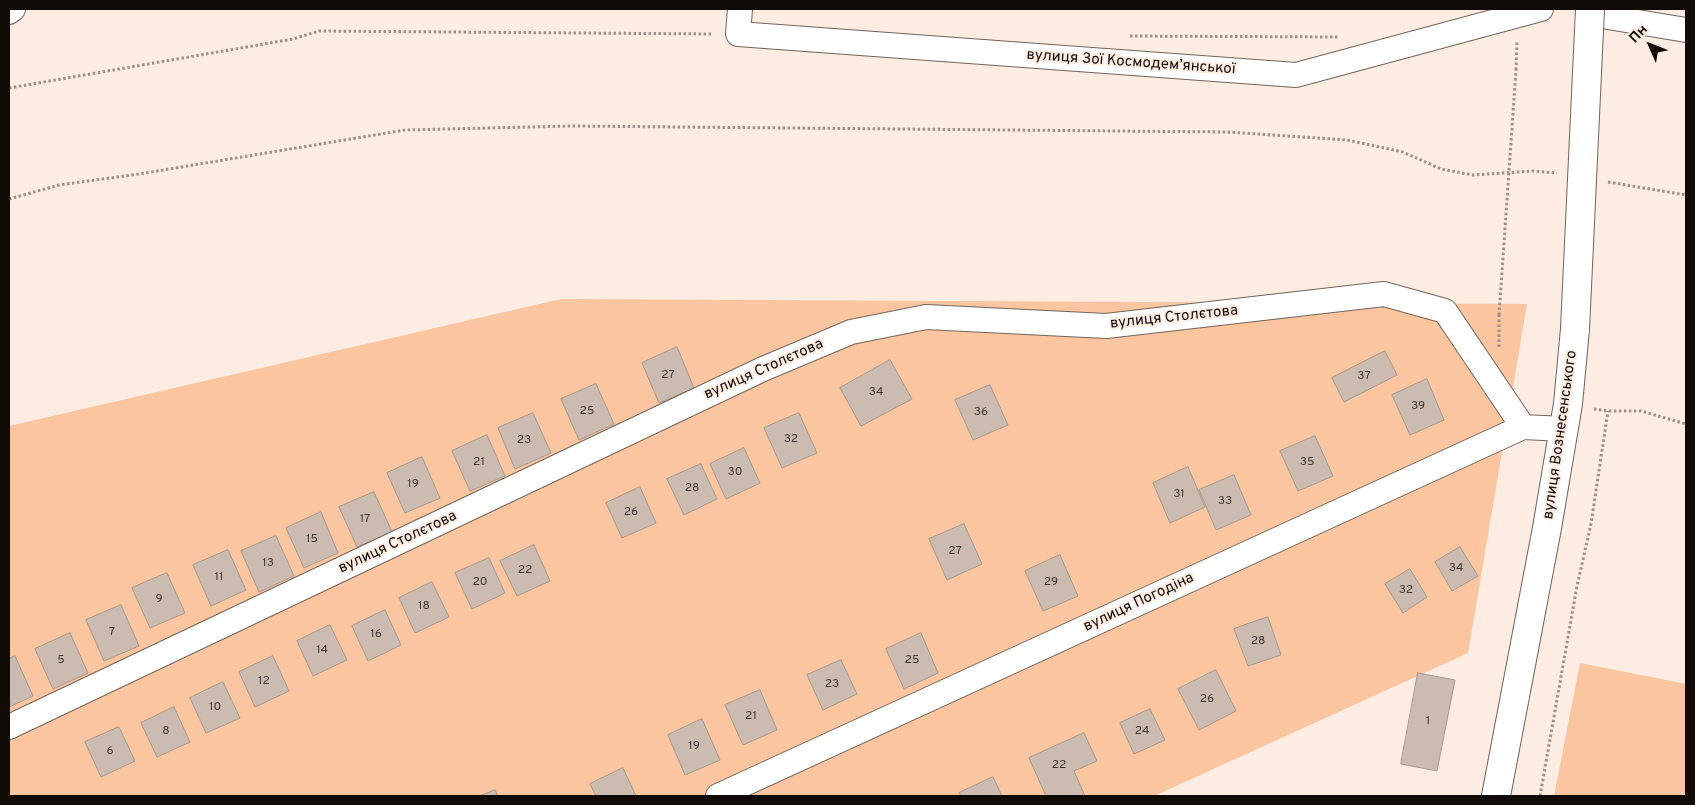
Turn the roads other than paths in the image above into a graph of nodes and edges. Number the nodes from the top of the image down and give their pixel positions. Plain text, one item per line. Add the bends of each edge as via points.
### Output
1 (13, 9) edge
2 (740, 9) edge
3 (1541, 9) edge
4 (9, 12) edge
5 (1590, 12) edge
6 (1686, 30) edge
7 (1566, 417) junction
8 (1523, 427) junction
9 (9, 727) edge
10 (718, 796) edge
11 (1496, 796) edge

1 - 4 street
2 - 3 street, вулиця Зої Космодем’янської via 738,34 1296,75
5 - 6 street
5 - 7 main road, вулиця Вознесенського, bridge via 1575,329
7 - 8 street, вулиця Погодіна
7 - 11 main road, вулиця Вознесенського
8 - 9 street, вулиця Столєтова via 1445,311 1384,294 1106,326 926,317 851,332 763,369
8 - 10 street, вулиця Погодіна

